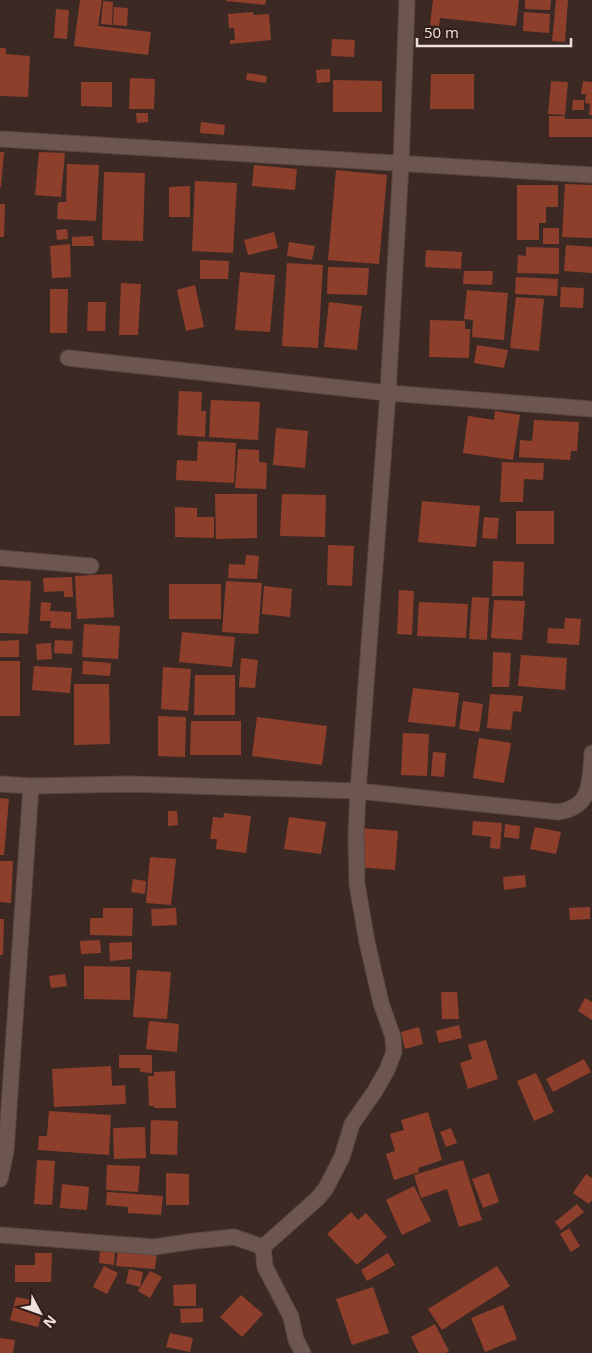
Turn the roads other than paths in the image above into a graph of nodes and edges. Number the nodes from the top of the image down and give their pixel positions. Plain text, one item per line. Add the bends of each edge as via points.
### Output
1 (407, 0) edge
2 (0, 138) edge
3 (401, 163) junction
4 (592, 175) edge
5 (68, 358) dead end
6 (388, 393) junction
7 (592, 409) edge
8 (0, 558) edge
9 (91, 566) dead end
10 (592, 753) edge
11 (591, 778) edge
12 (0, 784) edge
13 (31, 786) junction
14 (358, 791) junction
15 (0, 1179) edge
16 (0, 1236) edge
17 (263, 1247) junction
18 (303, 1353) edge

1 - 3 street
2 - 3 street
3 - 4 street
3 - 6 street
5 - 6 street
6 - 7 street
6 - 14 street
8 - 9 street
10 - 11 street
11 - 14 street via 583,801 572,809 558,812
12 - 13 street
13 - 14 street via 129,784
13 - 15 street via 6,1151
14 - 17 street via 357,884 366,942 393,1037 394,1052 375,1091 352,1124 342,1156 326,1188
16 - 17 street via 154,1248 234,1237
17 - 18 street via 265,1266 291,1317 296,1340

